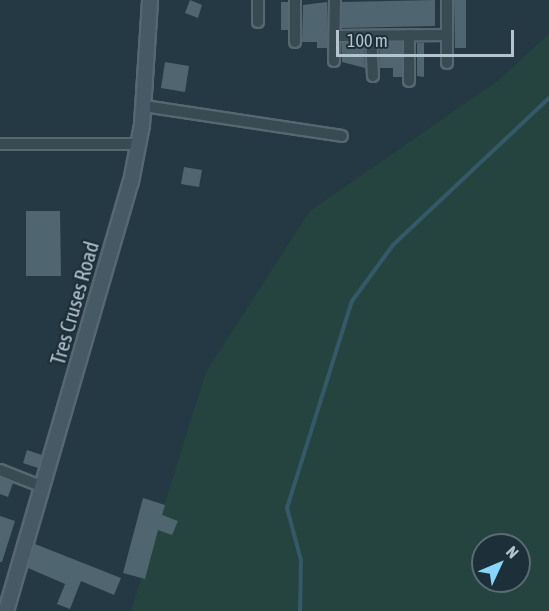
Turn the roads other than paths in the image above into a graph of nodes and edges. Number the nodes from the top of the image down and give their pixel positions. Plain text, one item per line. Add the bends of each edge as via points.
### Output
1 (150, 0) edge
2 (258, 0) edge
3 (295, 0) edge
4 (334, 0) edge
5 (447, 0) edge
6 (258, 22) dead end
7 (409, 35) junction
8 (447, 35) junction
9 (334, 36) junction
10 (371, 36) junction
11 (295, 42) dead end
12 (334, 61) dead end
13 (447, 63) dead end
14 (373, 75) dead end
15 (409, 81) dead end
16 (144, 106) junction
17 (342, 136) dead end
18 (0, 144) edge
19 (139, 144) junction
20 (0, 470) edge
21 (43, 487) junction
22 (6, 611) edge

1 - 16 main road, Tres Cruses Road
2 - 6 street
3 - 11 street
4 - 9 street
5 - 8 street
7 - 8 street
7 - 10 street
7 - 15 street
8 - 13 street
9 - 10 street
9 - 12 street
10 - 14 street
16 - 17 street
16 - 19 main road, Tres Cruses Road
18 - 19 street
19 - 21 main road, Tres Cruses Road
20 - 21 street
21 - 22 main road, Tres Cruses Road

